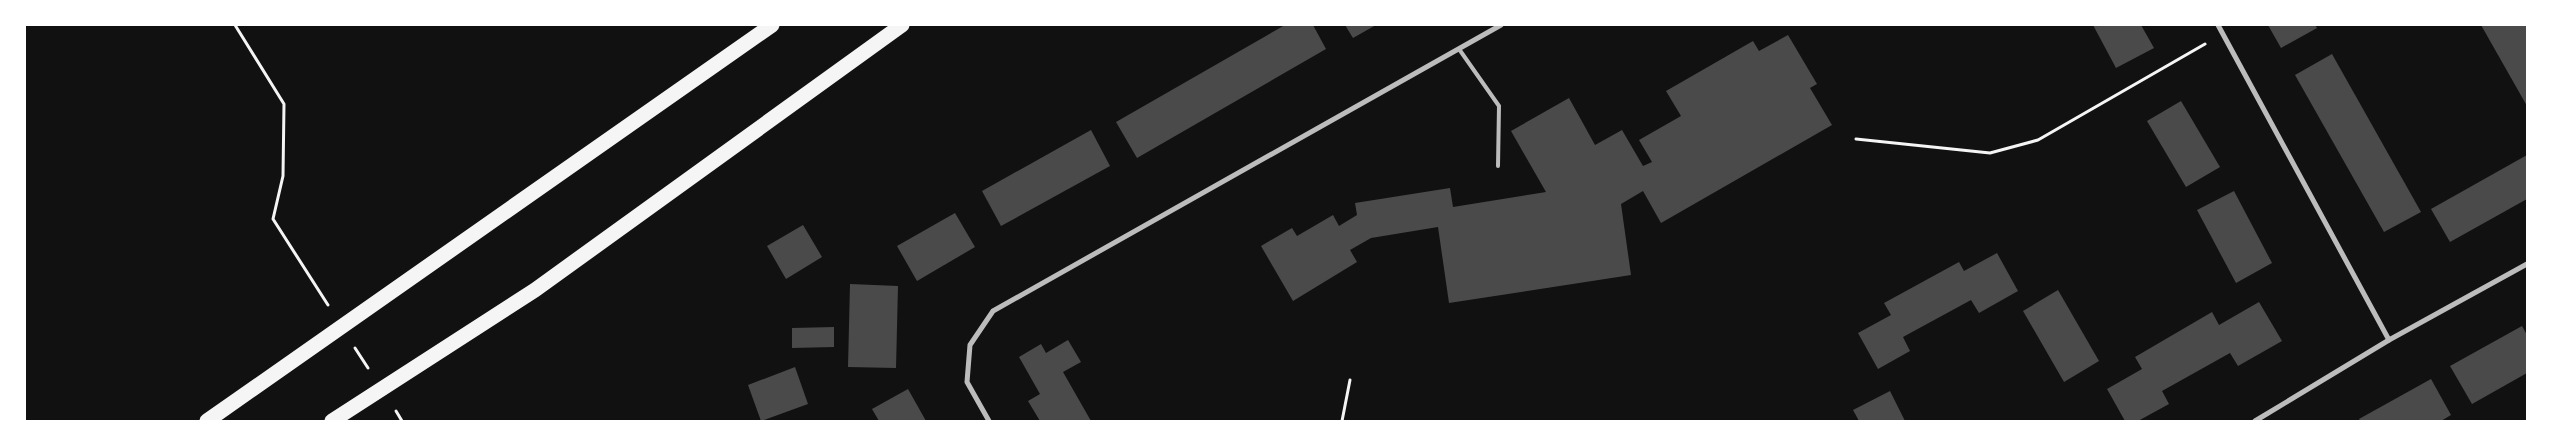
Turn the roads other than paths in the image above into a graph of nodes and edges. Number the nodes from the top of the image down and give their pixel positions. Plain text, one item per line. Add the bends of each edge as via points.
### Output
1 (772, 25) edge
2 (902, 25) edge
3 (1501, 25) edge
4 (2218, 25) edge
5 (1459, 49) junction
6 (1498, 166) dead end
7 (2527, 264) edge
8 (2389, 340) junction
9 (207, 421) edge
10 (332, 421) edge
11 (989, 421) edge
12 (2254, 421) edge

1 - 9 highway
2 - 10 highway via 535,290
3 - 5 street
4 - 8 street
5 - 6 lane via 1499,106
5 - 11 street via 993,312 970,345 967,382
7 - 8 street
8 - 12 street

